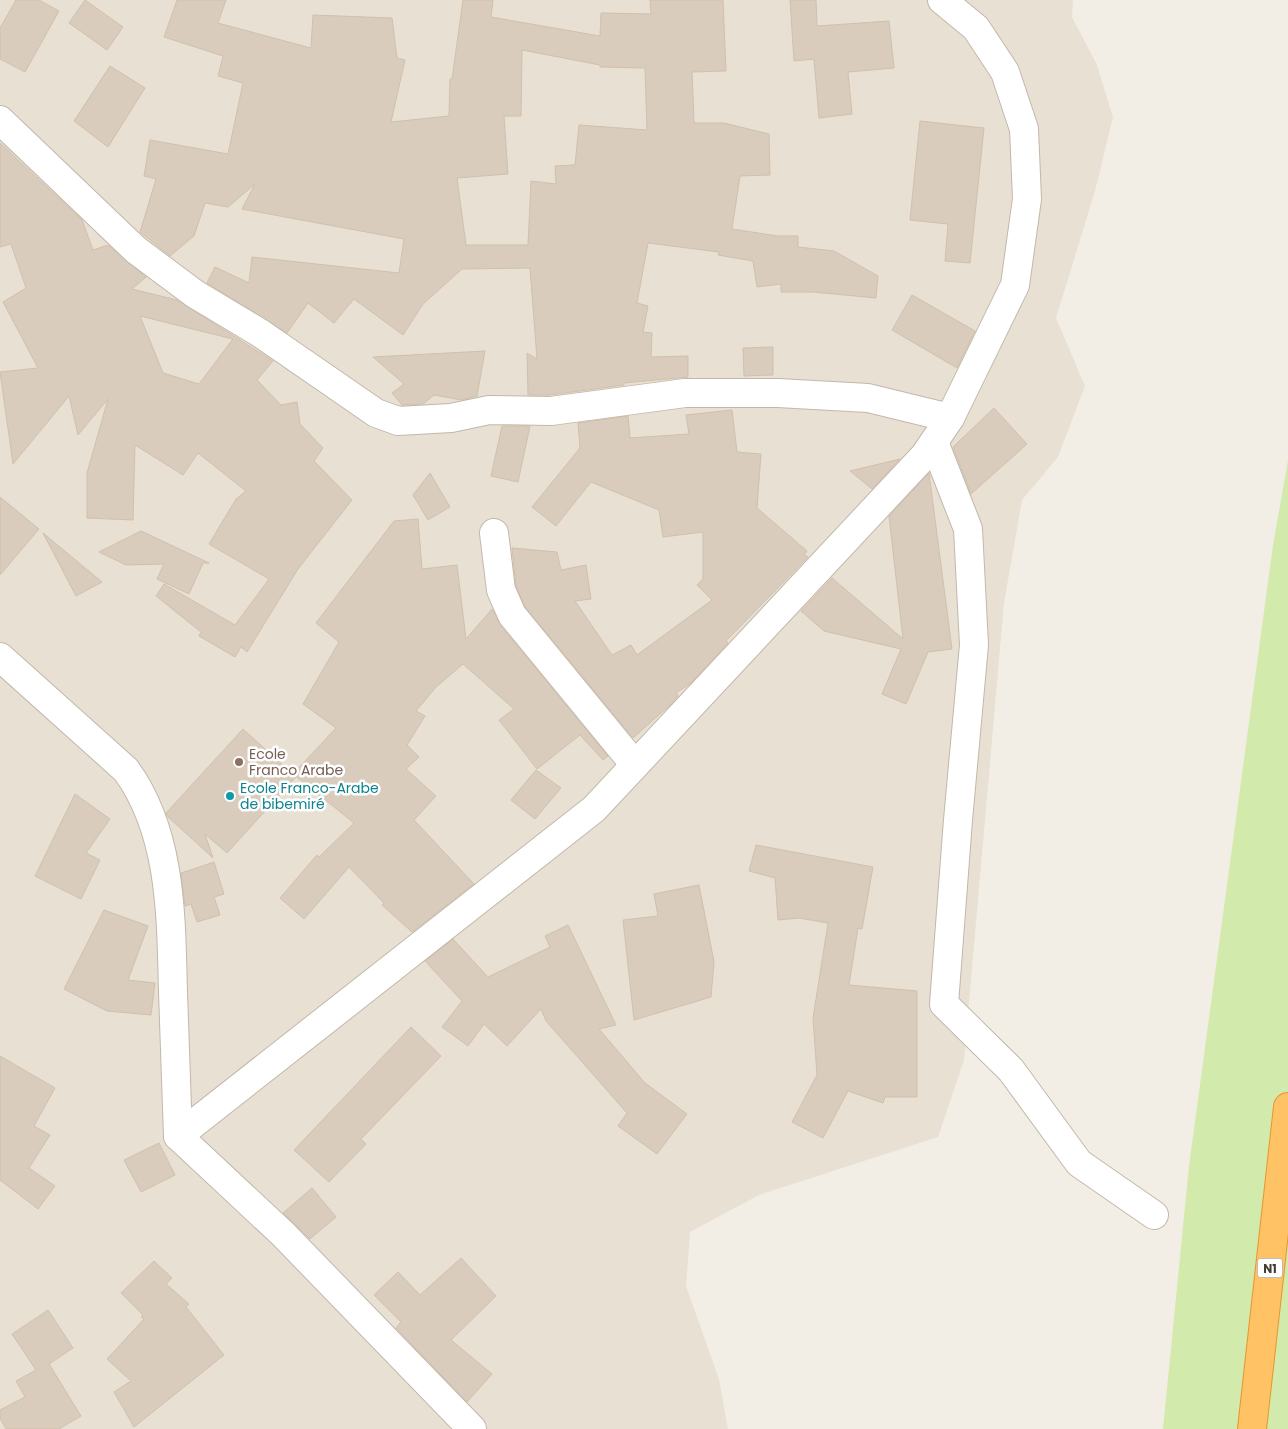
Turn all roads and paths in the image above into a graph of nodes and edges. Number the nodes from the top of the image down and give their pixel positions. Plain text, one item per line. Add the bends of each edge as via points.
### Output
1 (942, 0) edge
2 (0, 120) edge
3 (950, 418) junction
4 (934, 442) junction
5 (494, 533) dead end
6 (0, 656) edge
7 (634, 765) junction
8 (1288, 1107) edge
9 (178, 1136) junction
10 (1154, 1215) dead end
11 (472, 1429) edge
12 (1252, 1429) edge

1 - 3 street via 976,28 1005,72 1024,130 1027,199 1015,285
2 - 3 street via 143,256 376,413 398,421 451,418 489,410 551,411 685,392 868,398
3 - 4 street
4 - 7 street
4 - 10 street via 968,529 974,645 944,1004 1011,1070 1079,1163
5 - 7 street via 501,590 512,615
6 - 9 street via 126,770 142,791 170,892
7 - 9 street via 594,809
8 - 12 highway, N1
9 - 11 street via 283,1234

